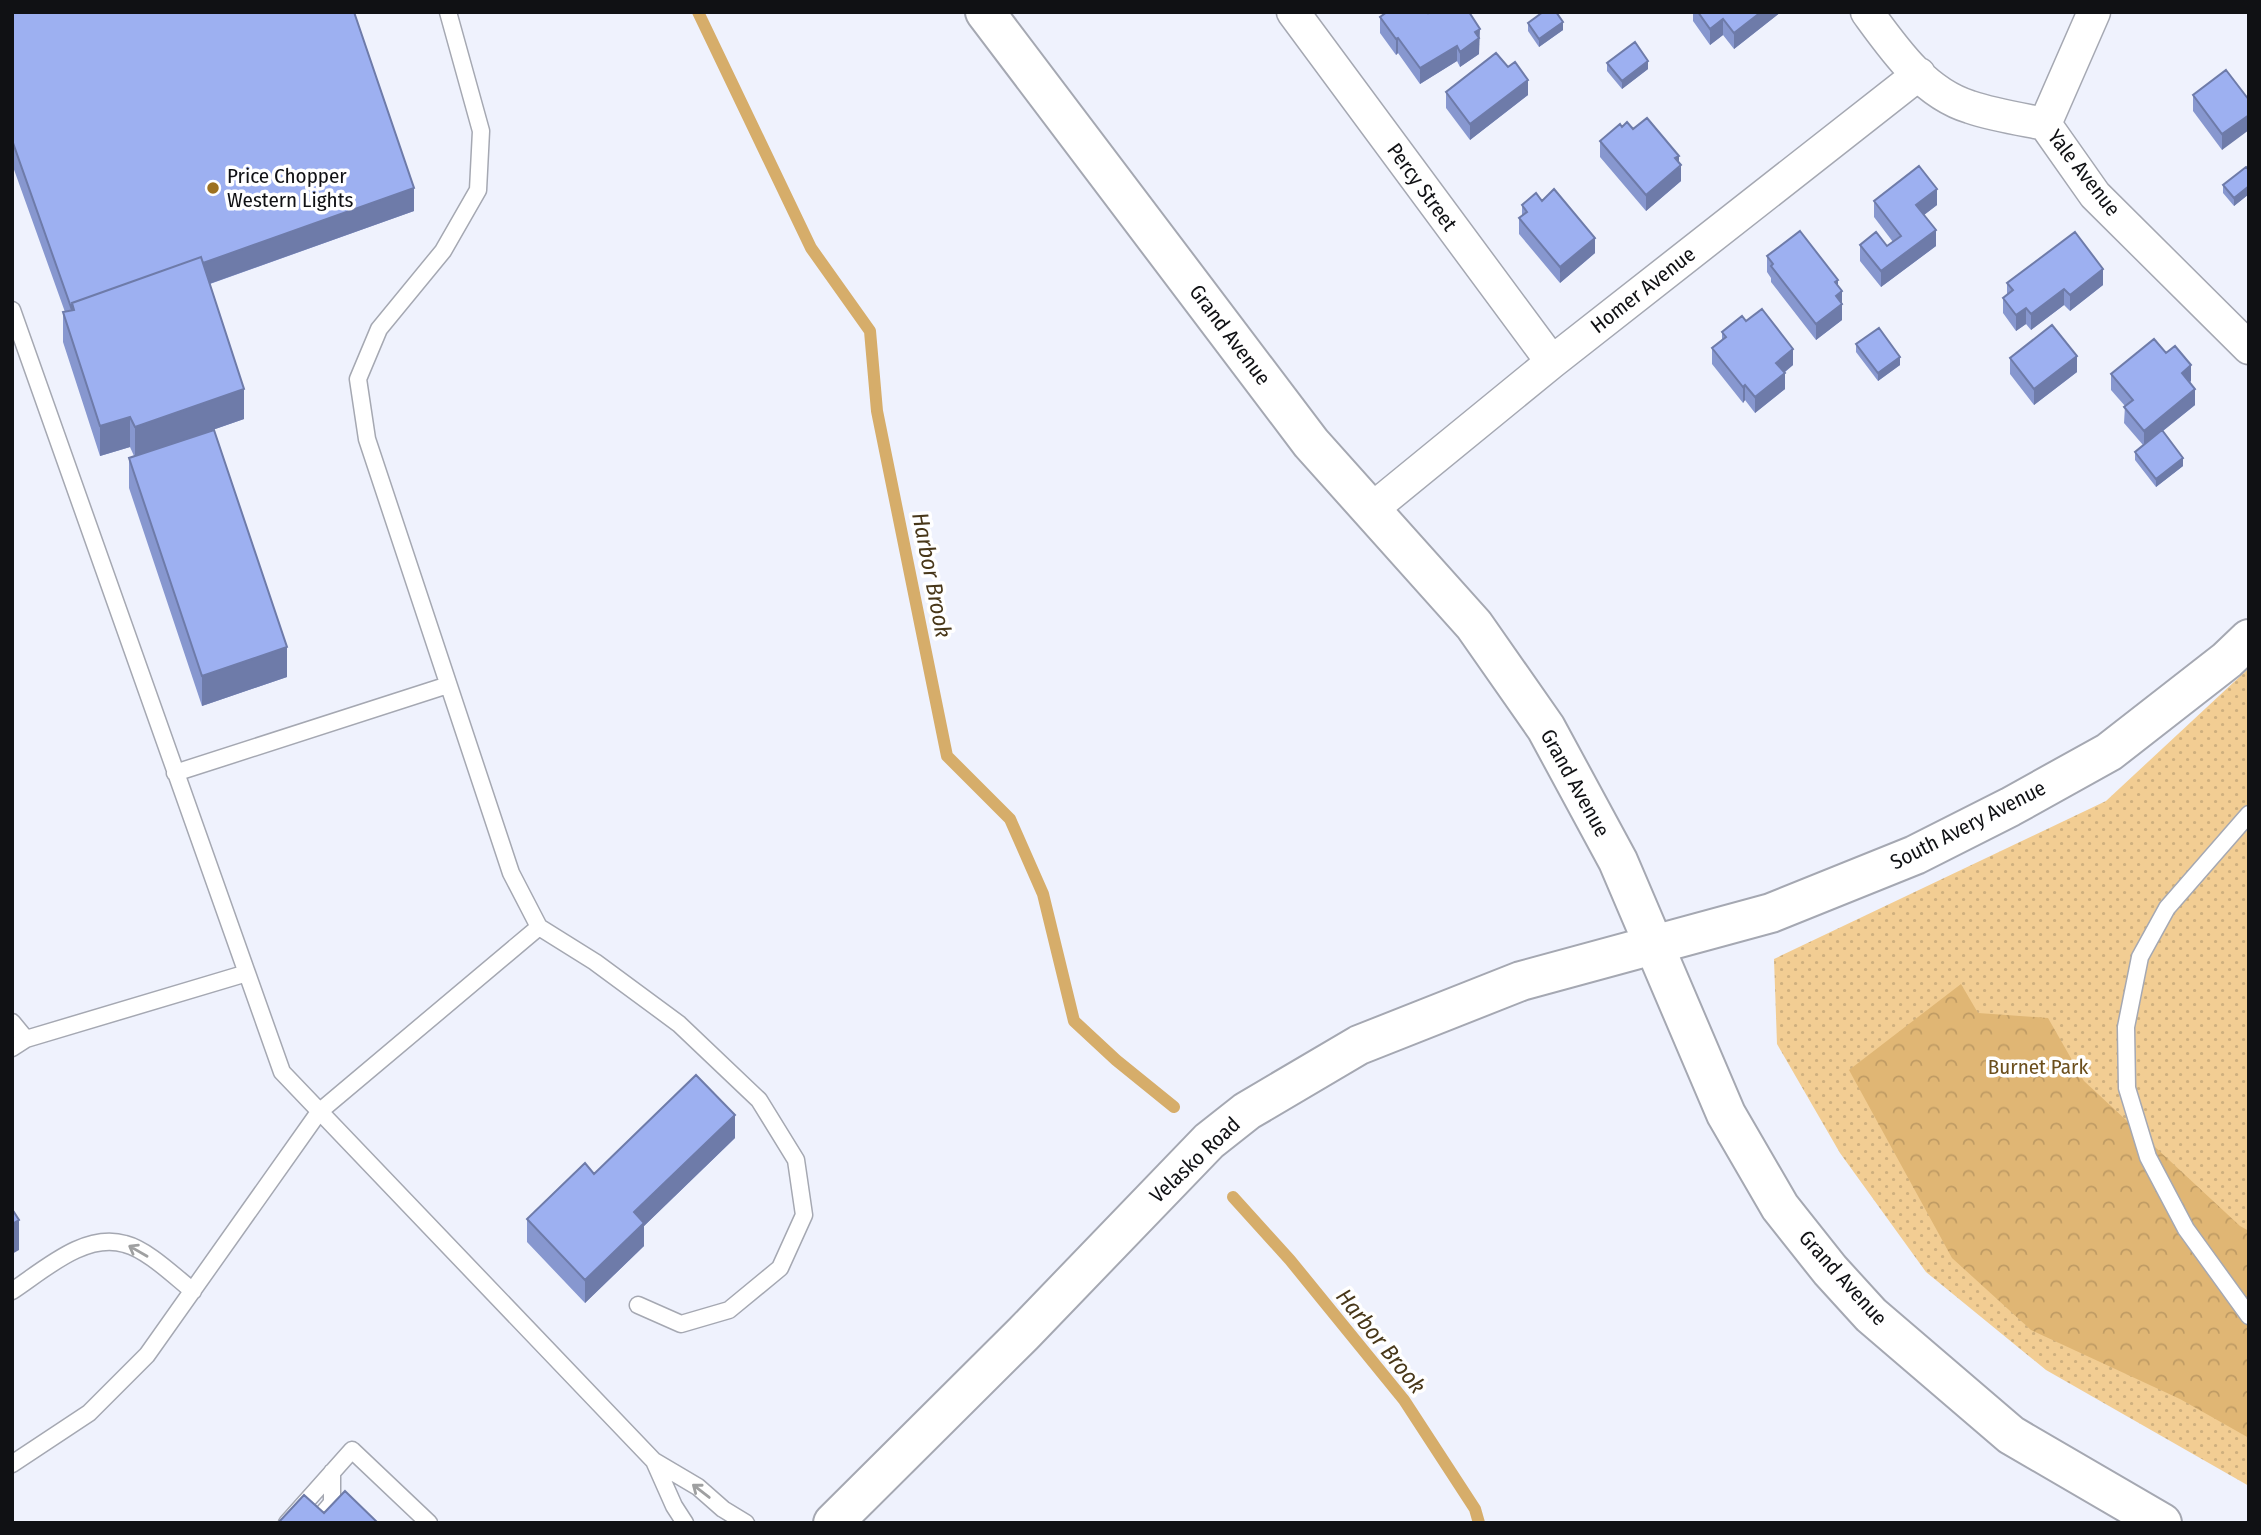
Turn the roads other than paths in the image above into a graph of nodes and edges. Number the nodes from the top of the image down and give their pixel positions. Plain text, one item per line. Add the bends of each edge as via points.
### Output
1 (448, 12) edge
2 (985, 12) edge
3 (1293, 12) edge
4 (1867, 12) edge
5 (2094, 12) edge
6 (1919, 74) junction
7 (2045, 124) junction
8 (12, 310) edge
9 (2249, 348) edge
10 (1552, 362) junction
11 (1371, 510) junction
12 (2249, 639) edge
13 (448, 685) junction
14 (175, 773) junction
15 (2249, 814) edge
16 (539, 927) junction
17 (1652, 945) junction
18 (247, 973) junction
19 (12, 1022) edge
20 (19, 1044) edge
21 (319, 1112) junction
22 (12, 1291) edge
23 (193, 1291) junction
24 (638, 1305) dead end
25 (2249, 1316) edge
26 (654, 1461) junction
27 (12, 1464) edge
28 (332, 1472) junction
29 (287, 1523) edge
30 (316, 1523) edge
31 (429, 1523) edge
32 (685, 1523) edge
33 (746, 1523) edge
34 (833, 1523) edge
35 (2162, 1523) edge

1 - 13 lane via 481,131 478,190 443,251 379,329 358,379 367,439
2 - 11 street, Grand Avenue via 1311,443
3 - 10 street, Percy Street
4 - 6 street, Yale Avenue
5 - 7 street
6 - 7 street, Yale Avenue via 1933,89 1969,107
6 - 10 street, Homer Avenue
7 - 9 street, Yale Avenue via 2095,195
8 - 14 lane
10 - 11 street, Homer Avenue
11 - 17 street, Grand Avenue via 1474,625 1546,728 1618,861
12 - 17 street, South Avery Avenue via 2109,752 2010,807 1915,855 1771,913
13 - 14 lane
13 - 16 lane via 511,873
14 - 18 lane
15 - 25 lane via 2167,908 2140,957 2126,1027 2127,1088 2148,1157 2186,1229
16 - 21 lane
16 - 24 lane via 679,1024 759,1100 796,1160 804,1215 780,1268 729,1310 681,1324
17 - 34 street, Velasko Road via 1521,981 1359,1045 1247,1111 1209,1141
17 - 35 street, Grand Avenue via 1726,1114 1780,1207 1830,1270 1871,1315 2011,1435
18 - 20 lane
18 - 21 lane via 282,1072
19 - 20 lane
21 - 23 lane
21 - 26 lane
23 -> 22 lane via 148,1256 126,1244 103,1241 84,1245
23 - 27 lane via 147,1355 89,1413
26 - 32 lane
33 -> 26 lane
28 - 29 lane
28 - 30 lane via 332,1503
28 - 31 lane via 352,1450

